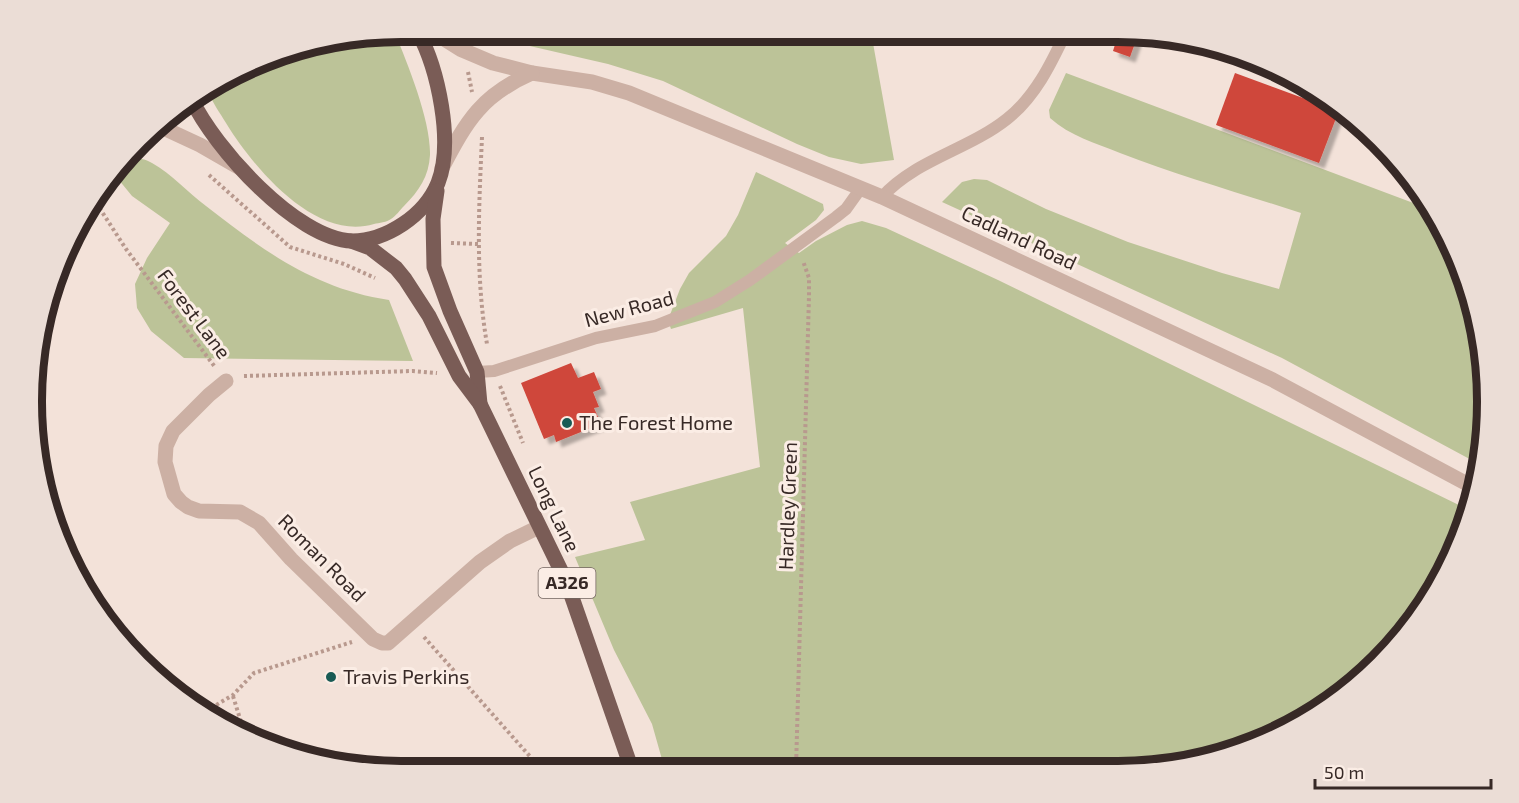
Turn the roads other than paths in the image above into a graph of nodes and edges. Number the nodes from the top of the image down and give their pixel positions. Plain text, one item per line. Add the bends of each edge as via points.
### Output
1 (422, 42) edge
2 (450, 42) edge
3 (1061, 42) edge
4 (532, 72) junction
5 (196, 107) edge
6 (166, 129) edge
7 (243, 170) junction
8 (440, 176) junction
9 (861, 188) junction
10 (882, 197) junction
11 (351, 241) junction
12 (477, 372) junction
13 (226, 381) road end
14 (480, 404) junction
15 (1467, 484) edge
16 (539, 526) junction
17 (629, 761) edge

1 - 8 main road, Long Lane via 433,66 442,107
2 - 4 street, Cadland Road via 493,63
3 - 10 lane via 1020,108 988,131 899,180
4 - 8 street via 504,86 477,110 455,143
4 - 9 street, Cadland Road via 629,93
5 - 7 main road, Long Lane
6 - 7 street
7 - 11 main road, Long Lane via 304,222 320,232
8 - 11 main road via 421,210 403,224 382,236
8 - 12 main road, Long Lane / A326 via 433,219 434,267
9 - 10 street, Cadland Road
9 - 12 lane, New Road via 846,209 796,247 731,292 697,309 655,326 596,338
10 - 15 street, Cadland Road via 1273,380
11 - 14 main road, Long Lane / A326 via 370,248 405,279 459,376
12 - 14 main road, Long Lane / A326
13 - 16 street, Roman Road via 169,439 165,462 174,494 199,511 240,512 259,523 374,639 388,643 480,562
14 - 16 main road, Long Lane / A326
16 - 17 main road, Long Lane / A326 via 567,583

